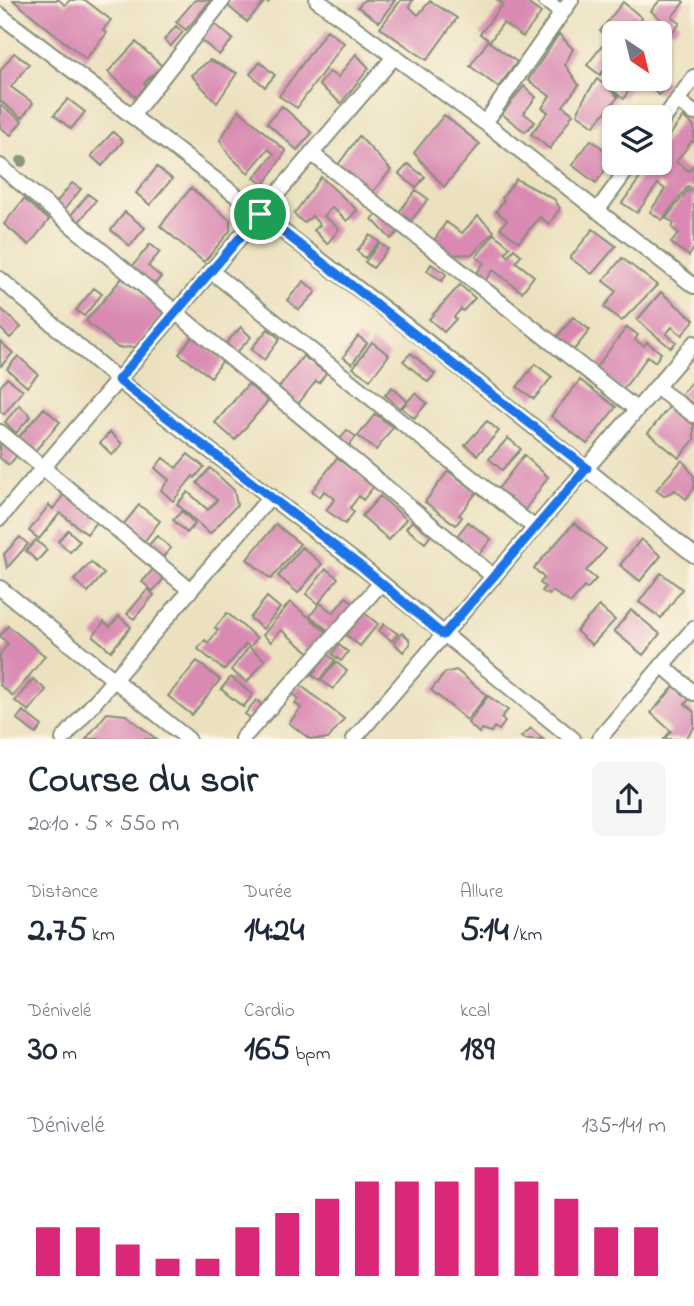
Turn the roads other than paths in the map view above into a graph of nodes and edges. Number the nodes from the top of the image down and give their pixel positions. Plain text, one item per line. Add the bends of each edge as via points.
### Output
1 (223, 0) edge
2 (317, 0) edge
3 (545, 0) edge
4 (571, 0) edge
5 (562, 13) junction
6 (0, 15) edge
7 (395, 56) junction
8 (694, 77) edge
9 (677, 100) junction
10 (672, 107) edge
11 (694, 113) edge
12 (132, 116) junction
13 (485, 123) junction
14 (311, 153) junction
15 (0, 166) edge
16 (623, 175) edge
17 (597, 211) junction
18 (260, 214) junction
19 (211, 271) junction
20 (0, 279) edge
21 (694, 286) edge
22 (176, 313) junction
23 (694, 343) edge
24 (118, 380) junction
25 (656, 387) junction
26 (636, 409) junction
27 (694, 415) edge
28 (0, 432) edge
29 (44, 467) junction
30 (587, 468) junction
31 (271, 496) junction
32 (0, 518) edge
33 (535, 528) junction
34 (694, 555) edge
35 (494, 577) junction
36 (381, 583) junction
37 (0, 588) edge
38 (190, 590) junction
39 (694, 628) edge
40 (443, 635) junction
41 (663, 666) junction
42 (114, 679) junction
43 (694, 693) edge
44 (63, 739) edge
45 (188, 739) edge
46 (242, 739) edge
47 (354, 739) edge
48 (573, 739) edge
49 (599, 739) edge

1 - 12 street
2 - 7 street
3 - 5 street
4 - 5 street
5 - 13 street
6 - 12 street
7 - 13 street
7 - 14 street
8 - 9 street
9 - 10 street
9 - 11 street
12 - 18 street
13 - 17 street
14 - 18 street
14 - 26 street
15 - 22 street
16 - 17 street
17 - 21 street
18 - 19 street
18 - 30 street
19 - 22 street
19 - 33 street
20 - 24 street
22 - 24 street
22 - 35 street
23 - 25 street
24 - 29 street
24 - 31 street
25 - 26 street
25 - 27 street
26 - 30 street
28 - 29 street
29 - 32 street
29 - 38 street
30 - 33 street
30 - 34 street
31 - 36 street
31 - 38 street
33 - 35 street
35 - 40 street
36 - 40 street
36 - 46 street
37 - 42 street
38 - 42 street
39 - 41 street
40 - 47 street
40 - 48 street
41 - 43 street
41 - 49 street
42 - 44 street
42 - 45 street

